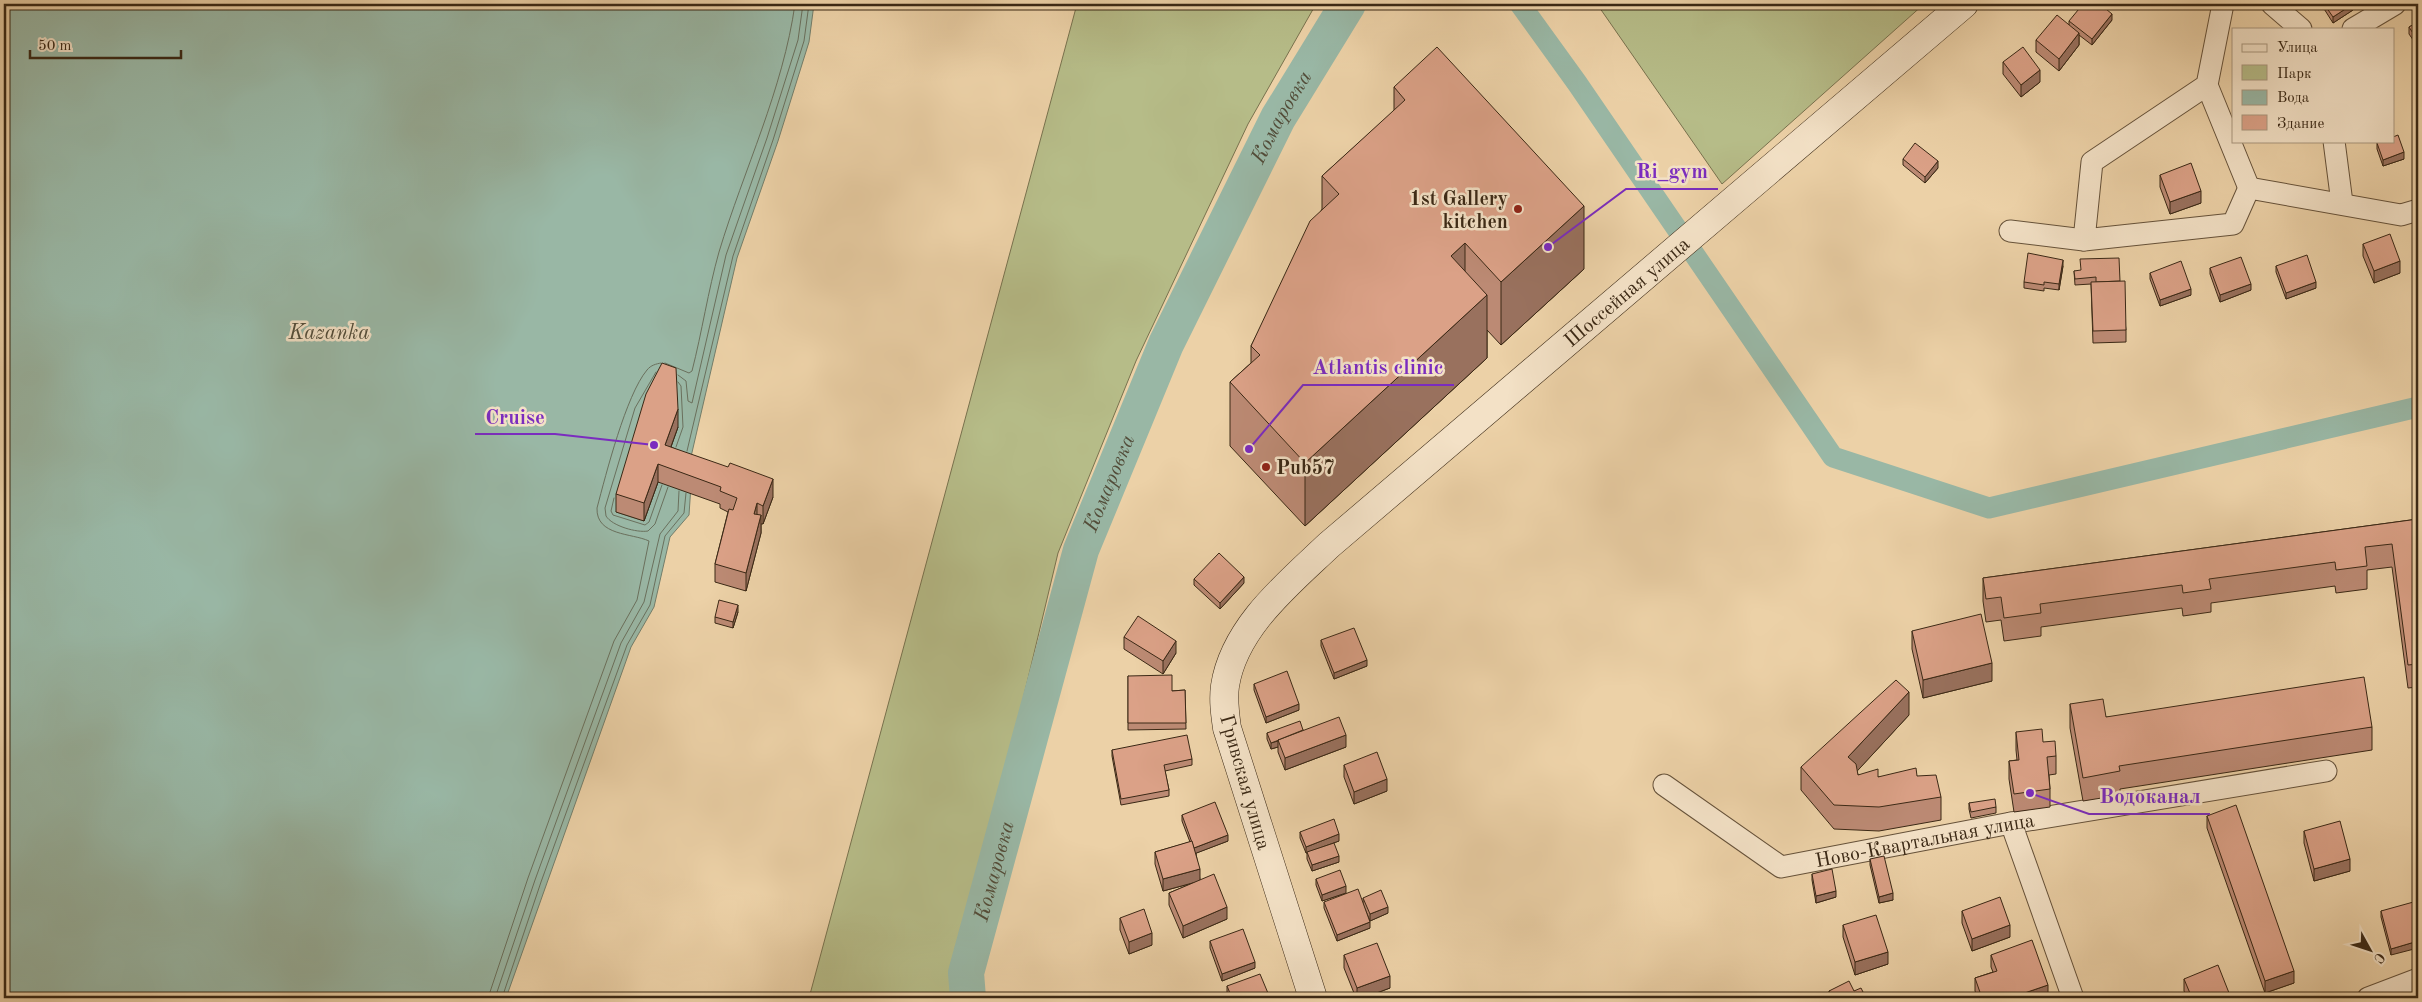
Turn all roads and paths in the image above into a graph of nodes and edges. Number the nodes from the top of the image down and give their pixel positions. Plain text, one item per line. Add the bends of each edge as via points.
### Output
1 (1964, 4) edge
2 (2223, 4) edge
3 (2272, 4) edge
4 (2395, 4) edge
5 (2300, 28) edge
6 (2355, 28) edge
7 (2207, 85) junction
8 (2334, 142) edge
9 (2249, 188) junction
10 (2342, 203) junction
11 (2418, 210) edge
12 (2010, 231) dead end
13 (2084, 240) junction
14 (1292, 581) joint
15 (2326, 771) dead end
16 (1664, 785) dead end
17 (2011, 823) junction
18 (2418, 979) edge
19 (1313, 998) edge
20 (2073, 998) edge
21 (2368, 998) edge

1 - 14 street, Шоссейная улица
2 - 7 street
3 - 5 street
4 - 6 street
7 - 9 street
7 - 13 street via 2092,162
8 - 10 street
9 - 10 street
9 - 13 street via 2233,224
10 - 11 street via 2401,215
12 - 13 street
14 - 19 street, Гривская улица via 1242,640 1230,667 1224,703 1230,741
15 - 17 street, Ново-Квартальная улица
16 - 17 street, Ново-Квартальная улица via 1781,867
17 - 20 street
18 - 21 street

